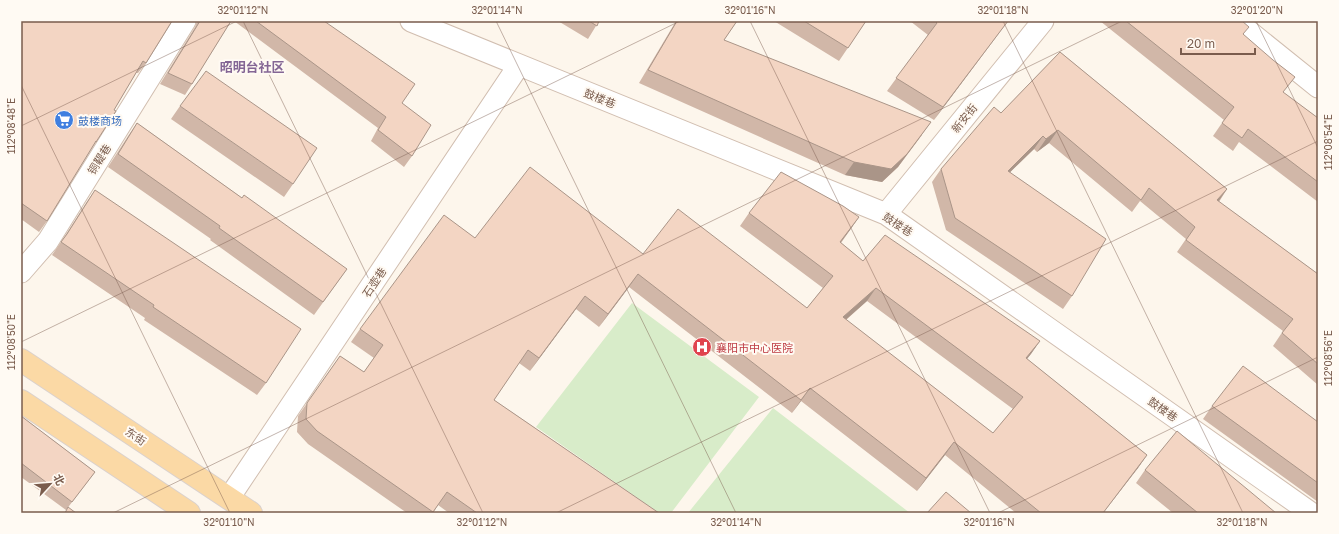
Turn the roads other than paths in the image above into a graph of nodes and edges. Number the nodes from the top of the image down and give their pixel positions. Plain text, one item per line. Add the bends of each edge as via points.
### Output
1 (185, 21) edge
2 (411, 21) edge
3 (1043, 21) edge
4 (1236, 21) edge
5 (519, 65) junction
6 (1318, 87) edge
7 (886, 214) junction
8 (21, 272) edge
9 (21, 360) edge
10 (21, 401) edge
11 (229, 498) junction
12 (189, 513) edge
13 (251, 513) edge
14 (1310, 513) edge

1 - 8 street, 铜鞮巷 via 48,241
2 - 5 street, 鼓楼巷
3 - 7 street, 新安街
4 - 6 street
5 - 7 street, 鼓楼巷
5 - 11 street, 石壶巷
7 - 14 street, 鼓楼巷
9 - 11 main road, 东街
10 - 12 main road
11 - 13 main road, 东街

